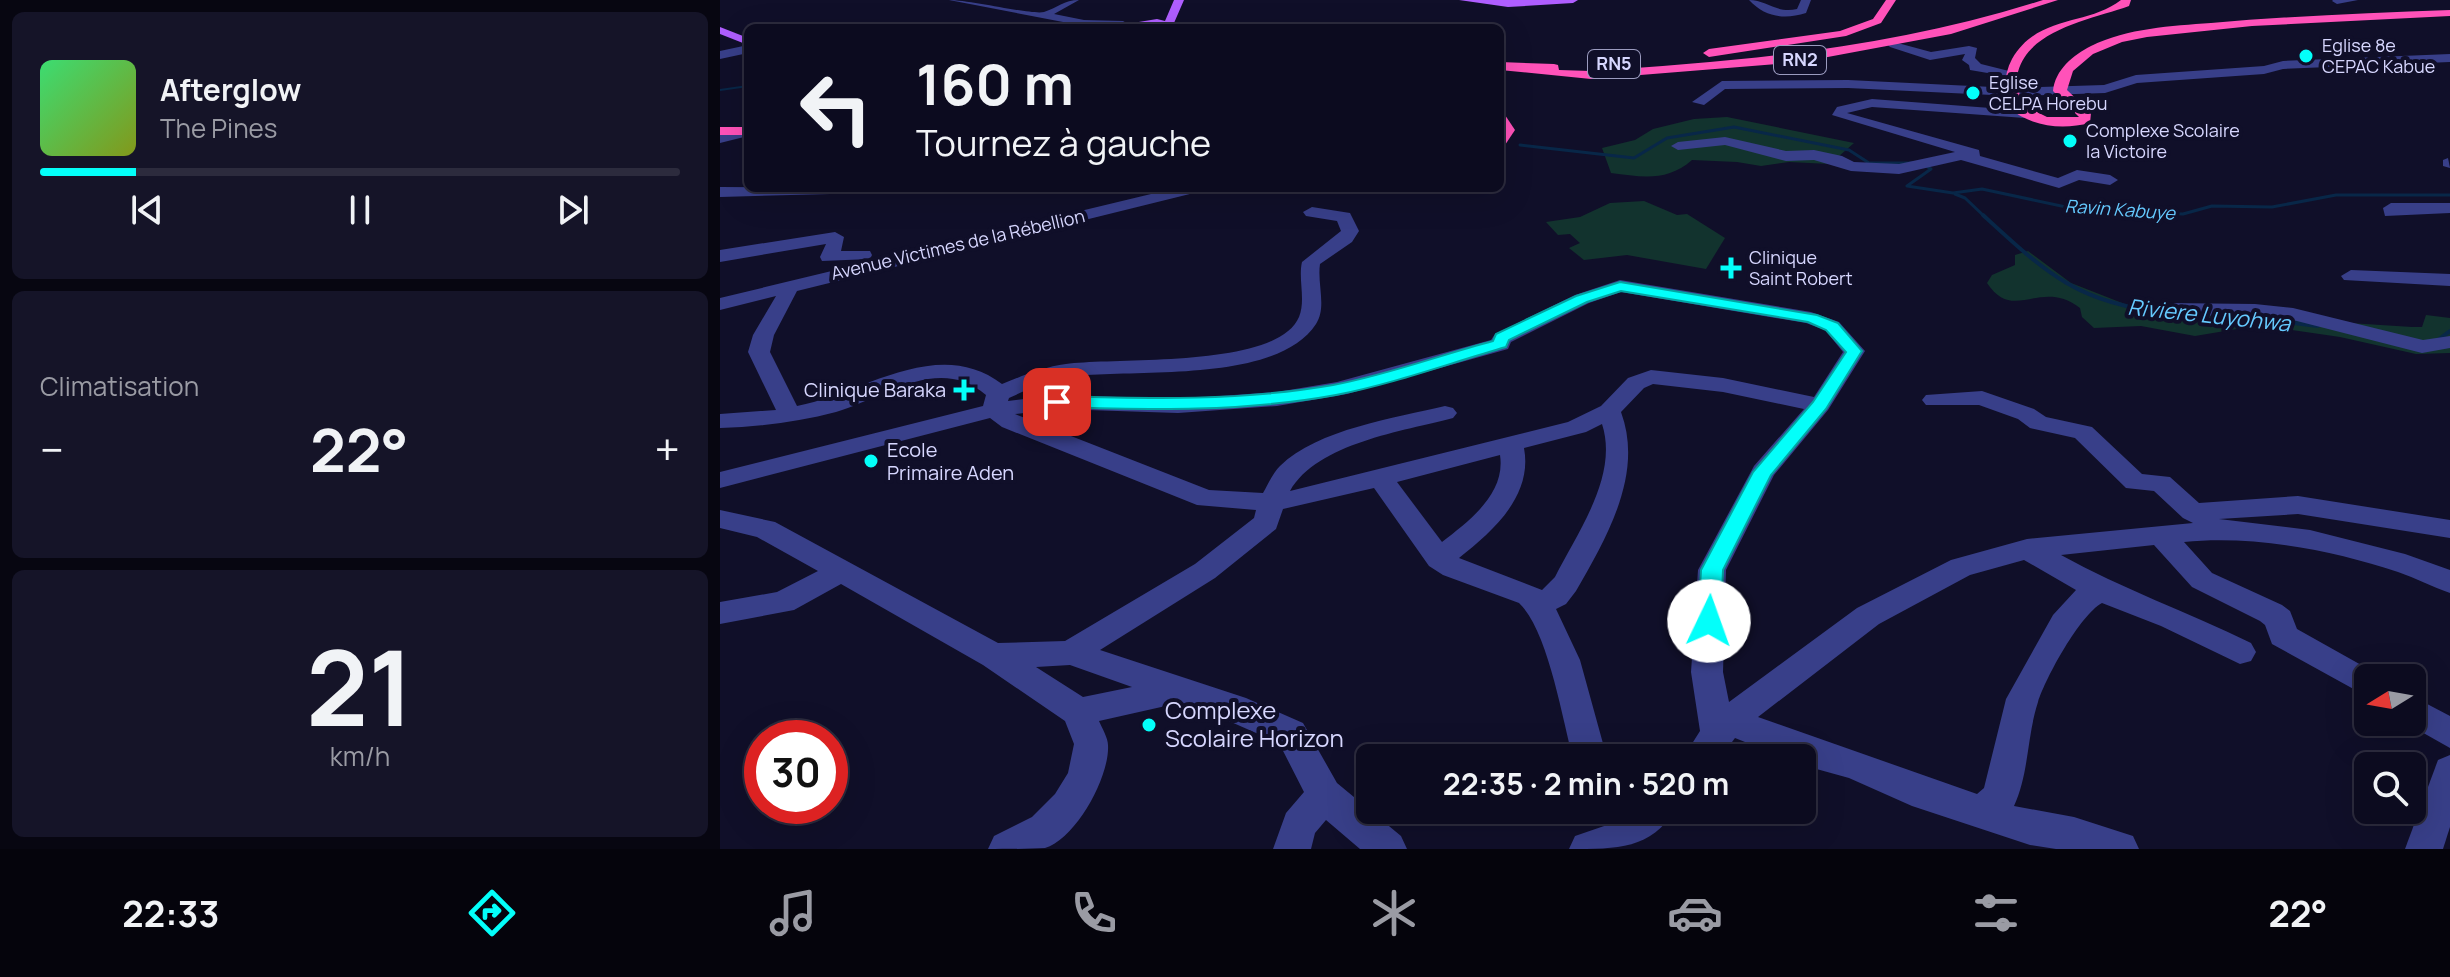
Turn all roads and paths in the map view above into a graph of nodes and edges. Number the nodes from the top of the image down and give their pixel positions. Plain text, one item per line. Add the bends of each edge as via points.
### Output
1 (954, 0) edge
2 (1074, 0) edge
3 (1179, 0) edge
4 (1464, 0) edge
5 (1573, 0) edge
6 (1754, 0) edge
7 (1806, 0) edge
8 (1891, 0) edge
9 (2053, 0) edge
10 (2126, 0) edge
11 (2353, 0) edge
12 (2337, 1) edge
13 (2450, 13) edge
14 (1045, 15) junction
15 (1173, 21) edge
16 (1083, 24) edge
17 (1123, 24) edge
18 (720, 30) edge
19 (744, 40) edge
20 (720, 41) edge
21 (1894, 45) junction
22 (744, 50) edge
23 (720, 55) edge
24 (2450, 58) edge
25 (1504, 66) edge
26 (1541, 68) junction
27 (2011, 73) junction
28 (2060, 91) junction
29 (2013, 92) junction
30 (1699, 102) dead end
31 (2025, 114) junction
32 (720, 131) edge
33 (744, 132) edge
34 (744, 133) edge
35 (720, 139) edge
36 (1678, 146) dead end
37 (1975, 153) junction
38 (2110, 180) dead end
39 (744, 191) edge
40 (720, 192) edge
41 (1179, 192) edge
42 (2450, 208) edge
43 (1312, 212) dead end
44 (2391, 212) dead end
45 (720, 256) edge
46 (888, 261) junction
47 (2351, 276) dead end
48 (2450, 280) edge
49 (788, 286) junction
50 (720, 304) edge
51 (2168, 309) dead end
52 (2450, 342) edge
53 (1934, 400) dead end
54 (996, 402) junction
55 (1820, 405) junction
56 (1609, 411) junction
57 (1445, 413) dead end
58 (790, 415) junction
59 (720, 421) edge
60 (1511, 443) junction
61 (1380, 477) junction
62 (720, 480) edge
63 (1271, 502) junction
64 (720, 519) edge
65 (2207, 523) junction
66 (2450, 529) edge
67 (2159, 533) junction
68 (2027, 549) junction
69 (1439, 559) junction
70 (842, 571) junction
71 (2450, 582) edge
72 (2100, 590) junction
73 (1539, 604) junction
74 (720, 613) edge
75 (2240, 652) dead end
76 (1070, 653) junction
77 (994, 656) junction
78 (2354, 676) edge
79 (1177, 690) junction
80 (1079, 712) junction
81 (2426, 718) edge
82 (2450, 733) edge
83 (1715, 738) edge
84 (1586, 744) edge
85 (2450, 771) edge
86 (1324, 795) junction
87 (1984, 811) junction
88 (1629, 824) edge
89 (2032, 838) edge
90 (1007, 849) edge
91 (1292, 849) edge
92 (1388, 849) edge
93 (1588, 849) edge
94 (2120, 849) edge
95 (2424, 849) edge

1 - 14 street
2 - 14 street
3 - 15 main road
4 - 5 main road
6 - 7 street via 1765,11 1792,14 1802,11
8 - 26 highway, RN5 via 1879,20 1828,36
9 - 21 highway, RN2 via 1962,30
10 - 27 highway via 2045,32 2023,51
11 - 12 street
13 - 28 highway via 2290,19 2136,35 2100,45 2078,59
14 - 16 street
15 - 17 main road
18 - 19 main road
19 - 20 street
21 - 26 highway, RN2 via 1740,66 1575,74
21 - 27 street via 1930,56 1969,50 1974,67
22 - 23 street
24 - 28 street via 2283,65
25 - 26 highway, RN2
27 - 29 highway
28 - 29 street
28 - 31 highway via 2085,120 2058,123
29 - 30 street via 1848,84 1722,85
29 - 31 highway via 2014,105
31 - 37 street via 1872,103 1839,115
32 - 33 highway
34 - 35 street
36 - 37 street via 1725,141 1786,156 1837,159 1860,168 1913,167
37 - 38 street via 2059,183 2077,175
39 - 40 street
41 - 46 street, Avenue Victimes de la Rébellion
42 - 44 street
43 - 54 street via 1344,217 1350,231 1311,262 1312,305 1296,337 1245,357 1067,370
45 - 46 street via 835,237 831,258 857,255
46 - 49 street, Avenue Victimes de la Rébellion
47 - 48 street
49 - 50 street, Avenue Victimes de la Rébellion
49 - 58 street via 787,298 759,343 764,367
51 - 52 street via 2293,314 2422,347
53 - 65 street via 1982,398 2038,423 2083,432 2135,482 2161,483
54 - 55 street via 1178,406 1339,389 1500,344 1502,338 1582,299 1620,286 1832,326 1854,351
54 - 58 street via 991,385 958,371 933,369
54 - 62 street
54 - 63 street via 1010,422 1206,499
55 - 56 street via 1651,377 1636,383
55 - 83 street via 1763,472 1712,570 1707,672
56 - 60 street via 1577,427
56 - 73 street via 1616,425 1614,482 1566,583 1556,596
57 - 63 street via 1356,436 1306,458 1287,474
58 - 59 street
60 - 61 street
60 - 69 street via 1516,459 1511,488 1473,533
61 - 63 street
61 - 69 street
63 - 76 street via 1266,522 1205,571
64 - 70 street via 765,529
65 - 66 street via 2202,511 2298,505
65 - 67 street
65 - 71 street via 2310,540 2405,564
67 - 68 street
67 - 78 street via 2202,580 2271,613 2279,619 2283,636
68 - 72 street
68 - 83 street via 1961,567 1868,616
69 - 73 street via 1529,595
70 - 74 street via 783,602
70 - 77 street
72 - 75 street
72 - 87 street via 2081,601 2064,623 2022,699 2000,797
73 - 84 street via 1564,660
76 - 77 street
76 - 79 street
77 - 80 street
79 - 80 street
79 - 86 street via 1291,733
80 - 90 street via 1091,744 1085,777 1068,806 1045,829
81 - 82 street
83 - 87 street via 1855,764 1912,790
85 - 95 street
86 - 91 street via 1299,825
86 - 92 street
87 - 89 street
88 - 93 street
89 - 94 street via 2074,834

